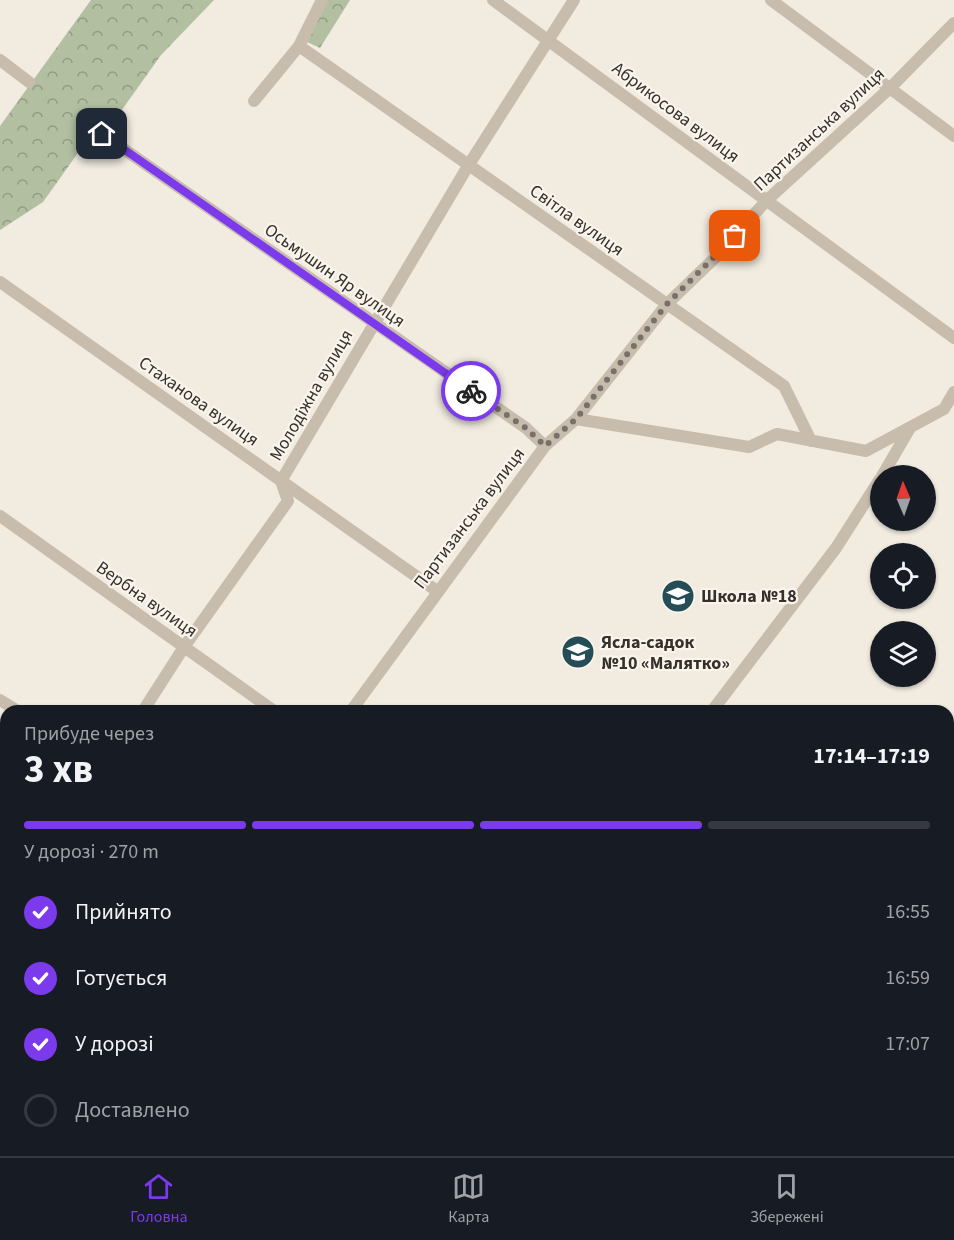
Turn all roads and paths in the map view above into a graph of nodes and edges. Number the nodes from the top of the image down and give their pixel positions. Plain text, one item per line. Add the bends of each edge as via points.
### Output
1 (322, 0) edge
2 (493, 0) edge
3 (574, 0) edge
4 (771, 0) edge
5 (954, 23) edge
6 (550, 40) junction
7 (299, 46) junction
8 (0, 60) edge
9 (29, 82) dead end
10 (890, 88) junction
11 (254, 101) dead end
12 (102, 134) dead end
13 (954, 136) edge
14 (468, 166) junction
15 (766, 201) junction
16 (0, 282) edge
17 (667, 304) junction
18 (372, 324) junction
19 (954, 338) edge
20 (954, 392) edge
21 (949, 411) edge
22 (576, 419) junction
23 (910, 427) junction
24 (811, 441) junction
25 (545, 446) junction
26 (888, 465) edge
27 (281, 481) junction
28 (870, 494) edge
29 (0, 516) edge
30 (436, 591) junction
31 (184, 647) junction
32 (147, 705) edge
33 (266, 705) edge
34 (355, 705) edge
35 (717, 705) edge

1 - 7 street
2 - 6 street, Абрикосова вулиця
3 - 6 street, Молодіжна вулиця
4 - 10 street
5 - 10 street, Партизанська вулиця
6 - 14 street, Молодіжна вулиця
6 - 15 street, Абрикосова вулиця
7 - 11 street
7 - 14 street, Світла вулиця
8 - 9 street
10 - 13 street
10 - 15 street, Партизанська вулиця
12 - 18 street, Осьмушин Яр вулиця
14 - 17 street, Світла вулиця
14 - 18 street, Молодіжна вулиця
15 - 17 street, Партизанська вулиця
15 - 19 street, Абрикосова вулиця
16 - 27 street, Стаханова вулиця
17 - 22 street, Партизанська вулиця
17 - 24 street, Світла вулиця via 784,386
18 - 25 street, Осьмушин Яр вулиця via 526,428
18 - 27 street, Молодіжна вулиця
20 - 21 street
21 - 23 street
22 - 24 street via 748,447 777,434
22 - 25 street, Партизанська вулиця
23 - 24 street via 866,451
23 - 26 street
25 - 30 street, Партизанська вулиця
27 - 30 street, Стаханова вулиця
27 - 31 street, Молодіжна вулиця via 288,501
28 - 35 street via 836,548
29 - 31 street, Вербна вулиця
30 - 34 street, Партизанська вулиця
31 - 32 street, Молодіжна вулиця
31 - 33 street, Вербна вулиця

